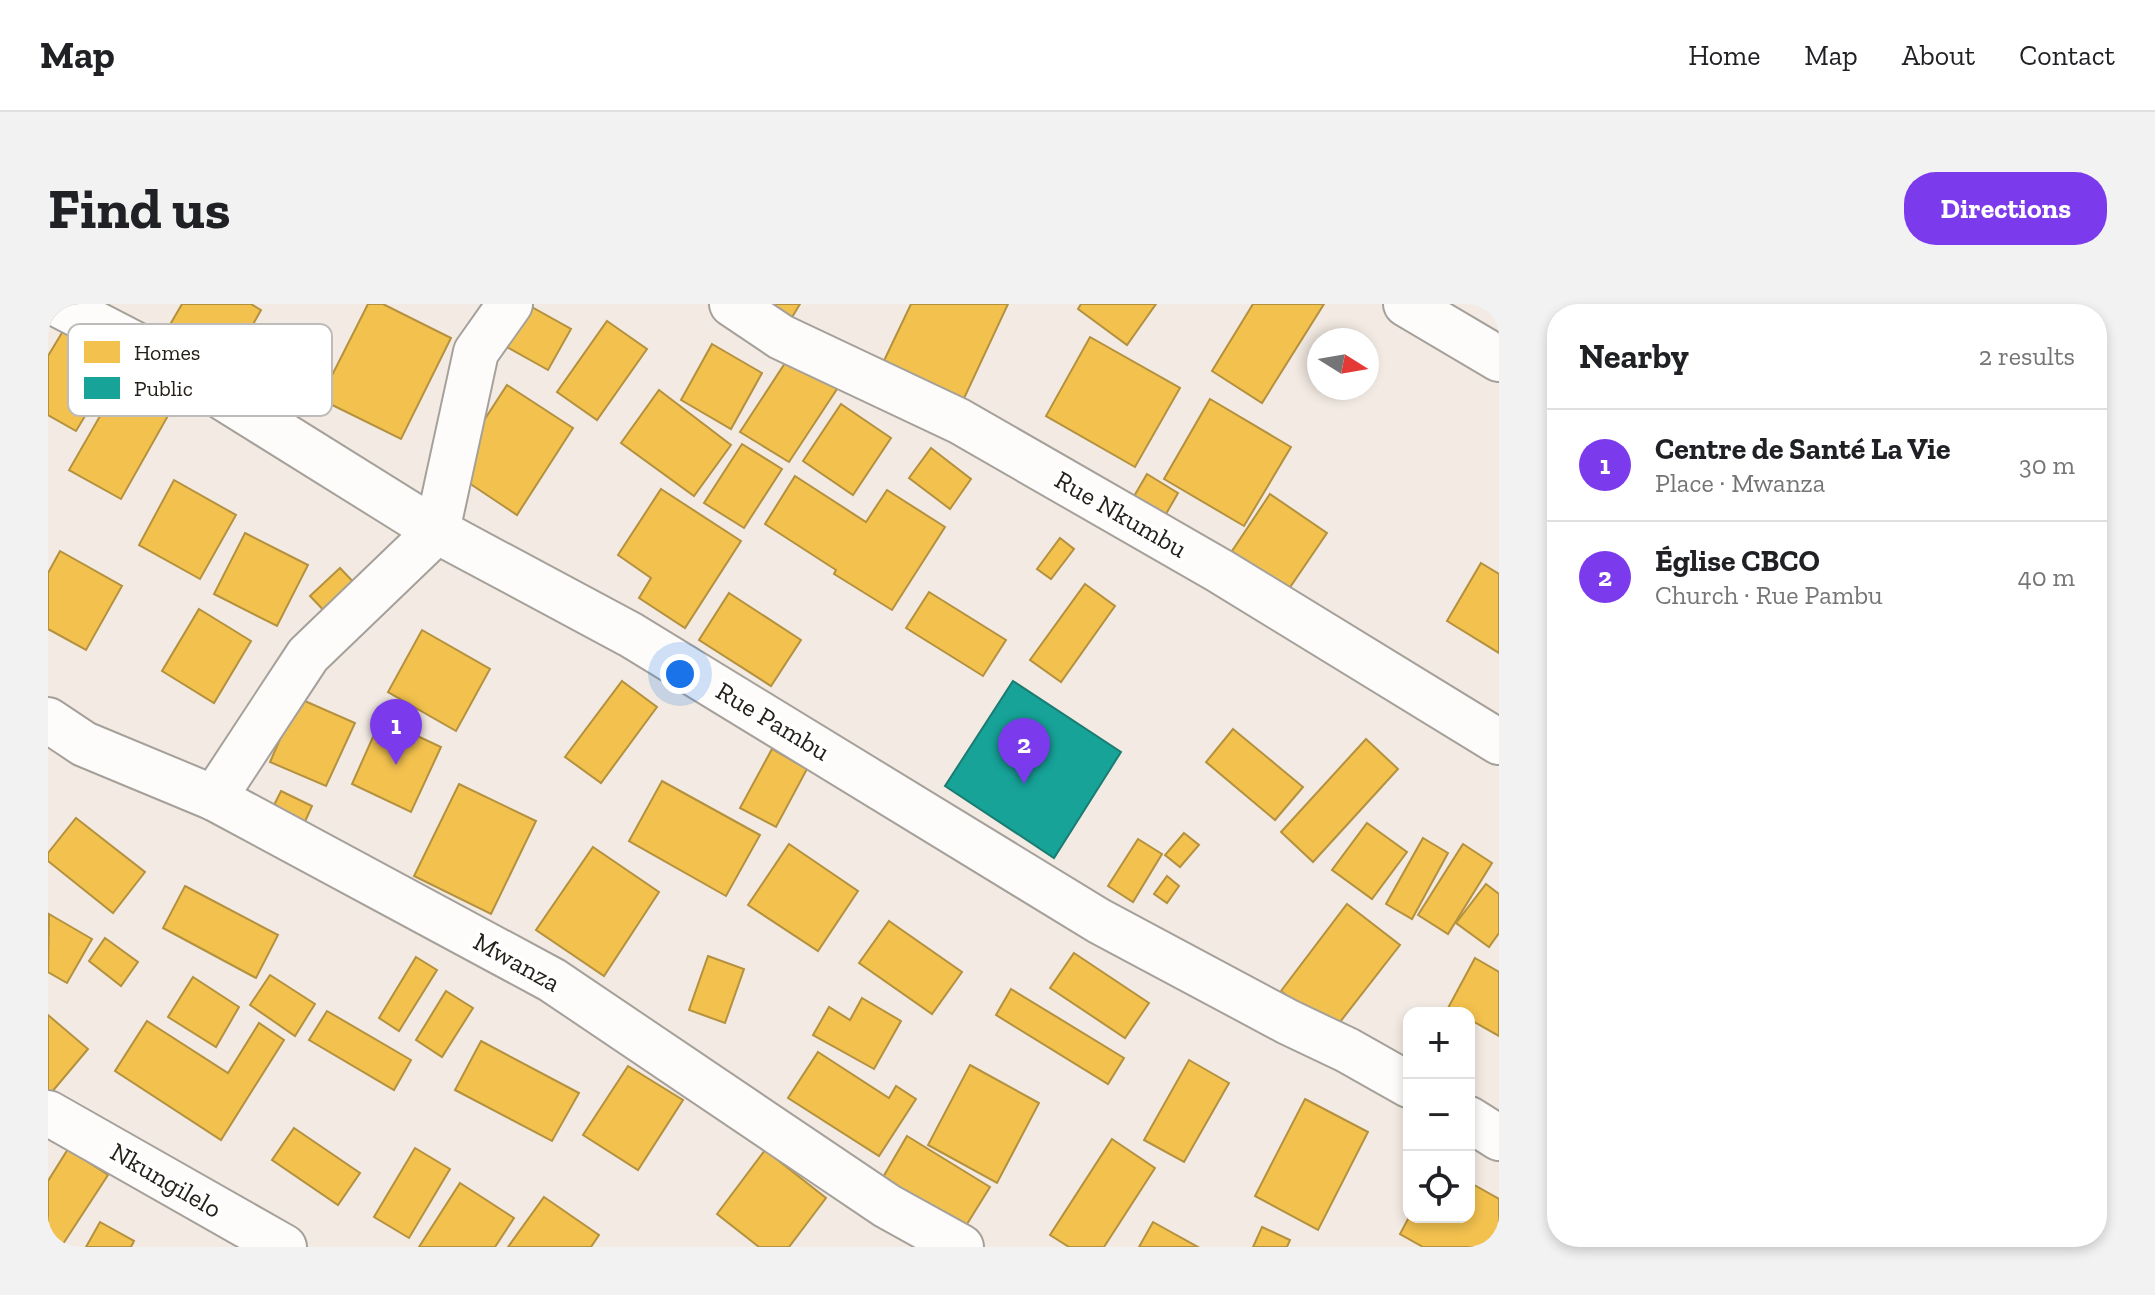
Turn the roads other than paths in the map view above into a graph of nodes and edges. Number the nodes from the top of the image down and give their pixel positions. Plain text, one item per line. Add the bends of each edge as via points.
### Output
1 (57, 304) edge
2 (510, 304) edge
3 (732, 304) edge
4 (1406, 304) edge
5 (96, 324) edge
6 (1499, 359) edge
7 (253, 416) edge
8 (437, 531) junction
9 (48, 720) edge
10 (1499, 742) edge
11 (214, 798) junction
12 (1403, 1082) edge
13 (48, 1113) edge
14 (1475, 1123) edge
15 (1499, 1138) edge
16 (284, 1247) edge
17 (961, 1247) edge

1 - 5 street, Rue Pambu
2 - 8 street via 476,352
3 - 10 street, Rue Nkumbu via 781,337 959,421 1220,571
4 - 6 street
7 - 8 street, Rue Pambu
8 - 11 street via 308,655
8 - 12 street, Rue Pambu via 631,635 1099,921
9 - 11 street, Mwanza via 84,744
11 - 17 street, Mwanza via 552,980 887,1206
13 - 16 street, Nkungilelo
14 - 15 street

